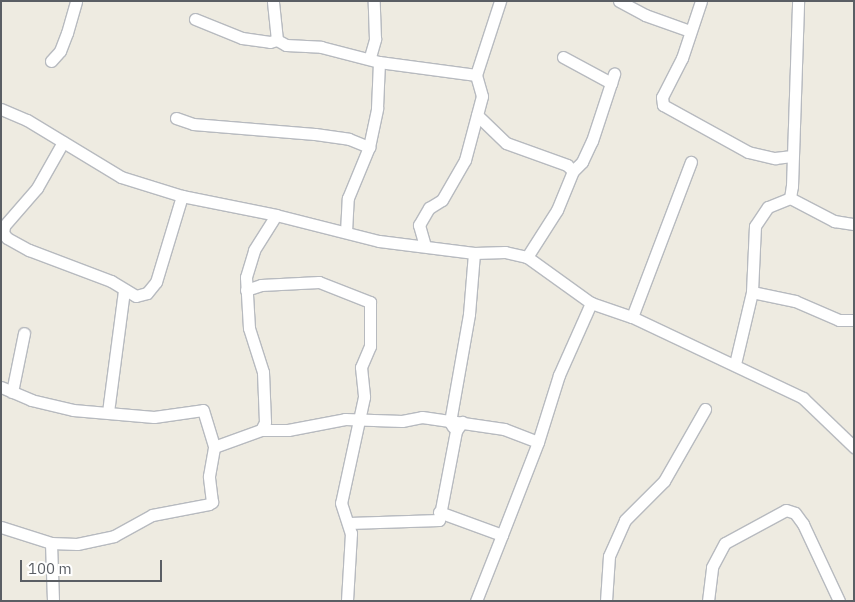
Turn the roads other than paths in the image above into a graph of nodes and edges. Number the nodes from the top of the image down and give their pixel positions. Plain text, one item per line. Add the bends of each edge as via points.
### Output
1 (76, 1) edge
2 (273, 1) edge
3 (374, 1) edge
4 (500, 1) edge
5 (619, 1) edge
6 (701, 1) edge
7 (798, 1) edge
8 (195, 19) dead end
9 (690, 31) junction
10 (277, 40) junction
11 (563, 57) dead end
12 (375, 60) junction
13 (51, 62) dead end
14 (476, 75) junction
15 (1, 109) edge
16 (477, 115) junction
17 (176, 118) dead end
18 (63, 142) junction
19 (369, 147) junction
20 (792, 156) junction
21 (691, 162) dead end
22 (573, 171) junction
23 (182, 196) junction
24 (790, 198) junction
25 (276, 214) junction
26 (854, 224) edge
27 (346, 232) junction
28 (425, 246) junction
29 (474, 253) junction
30 (527, 257) junction
31 (124, 290) junction
32 (246, 290) junction
33 (752, 292) junction
34 (591, 303) junction
35 (632, 316) junction
36 (854, 320) edge
37 (24, 333) dead end
38 (735, 364) junction
39 (7, 389) edge
40 (705, 409) dead end
41 (108, 412) junction
42 (360, 419) junction
43 (456, 425) junction
44 (266, 427) junction
45 (538, 442) junction
46 (214, 447) junction
47 (854, 447) edge
48 (439, 512) junction
49 (349, 523) junction
50 (1, 527) edge
51 (502, 535) junction
52 (51, 543) junction
53 (53, 601) edge
54 (347, 601) edge
55 (476, 601) edge
56 (606, 601) edge
57 (708, 601) edge
58 (839, 601) edge

1 - 13 street via 64,42
2 - 10 street
3 - 12 street
4 - 14 street
5 - 9 street via 645,15
6 - 9 street
7 - 20 street
8 - 10 street via 263,43
9 - 20 street via 682,58 662,98 664,105 748,152 775,158
10 - 12 street via 286,45 321,47
11 - 22 street via 612,78 589,148
12 - 14 street
12 - 19 street via 377,108
14 - 16 street via 482,96
15 - 18 street
16 - 22 street via 506,143 567,165
16 - 28 street via 462,169 442,200 429,208 419,225
17 - 19 street via 193,124 315,134 348,139
18 - 23 street via 122,177
18 - 31 street via 37,188 4,226 3,233 29,250 110,281
19 - 27 street via 348,198
20 - 24 street
21 - 35 street
22 - 30 street via 557,210
23 - 25 street
23 - 31 street via 156,282 141,295
24 - 26 street via 834,221
24 - 33 street via 768,208 755,226
25 - 27 street
25 - 32 street via 254,250
27 - 28 street via 379,241
28 - 29 street
29 - 30 street via 505,252
29 - 43 street
30 - 34 street
31 - 41 street
32 - 42 street via 261,285 319,282 369,301 371,338 369,355 361,367 364,397
32 - 44 street via 250,328 262,363
33 - 36 street via 795,301 839,320
33 - 38 street
34 - 35 street
34 - 45 street via 559,375
35 - 38 street
37 - 39 street
38 - 47 street via 803,398
39 - 41 street via 50,405
40 - 56 street via 664,481 625,520 609,556
41 - 46 street via 154,417 203,410
42 - 43 street via 402,421 422,417
42 - 44 street
42 - 49 street via 341,503
43 - 45 street via 504,429
43 - 48 street via 450,475
44 - 46 street
45 - 51 street
46 - 52 street via 209,476 212,502 152,515 114,536 77,544
48 - 49 street via 439,520
48 - 51 street
49 - 54 street
50 - 52 street
51 - 55 street
52 - 53 street
57 - 58 street via 712,567 724,543 786,510 795,513 803,524

